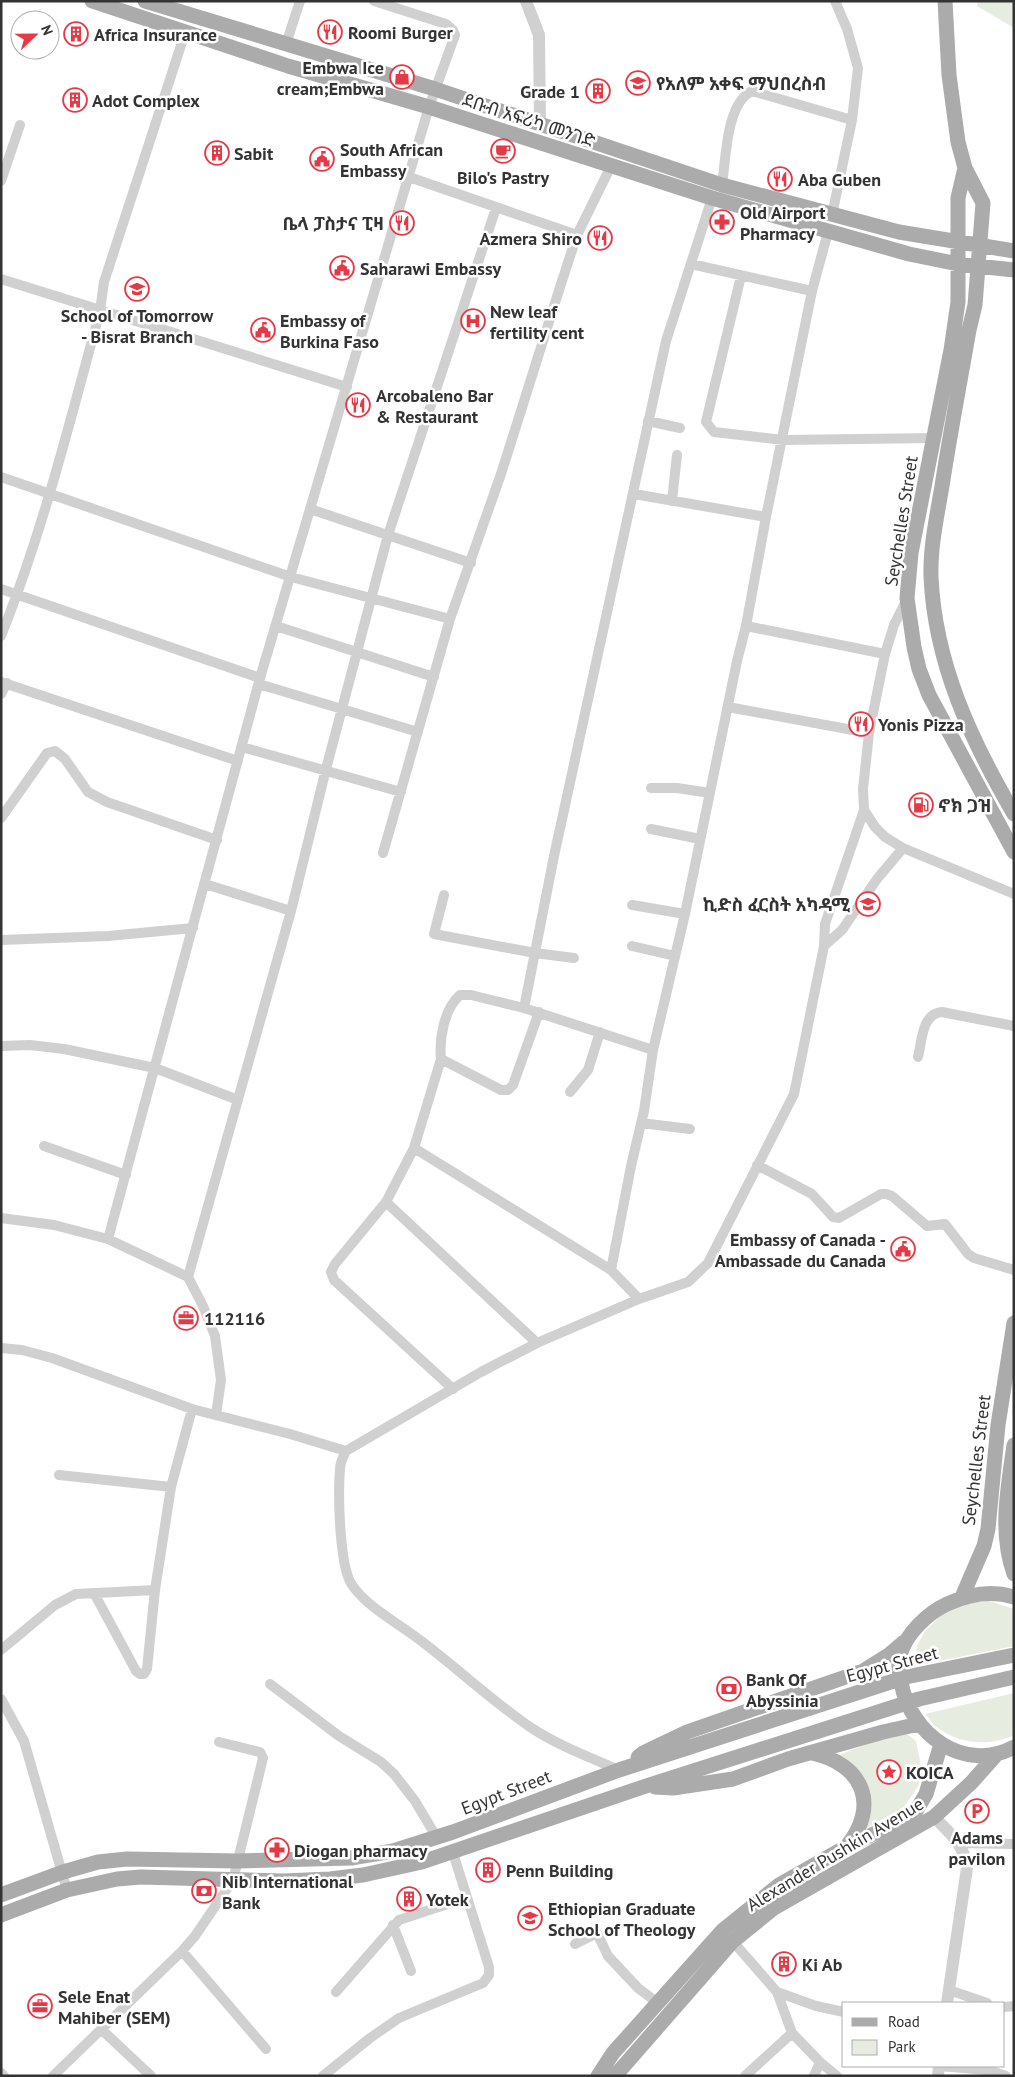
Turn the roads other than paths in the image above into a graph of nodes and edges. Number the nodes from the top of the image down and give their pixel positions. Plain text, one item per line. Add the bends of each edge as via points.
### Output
1 (92, 1) edge
2 (145, 1) edge
3 (300, 1) edge
4 (374, 1) edge
5 (526, 1) edge
6 (835, 1) edge
7 (945, 1) edge
8 (185, 33) junction
9 (286, 44) junction
10 (435, 89) junction
11 (429, 107) junction
12 (852, 120) junction
13 (540, 123) junction
14 (20, 126) dead end
15 (611, 166) junction
16 (965, 168) junction
17 (409, 177) junction
18 (1, 181) edge
19 (722, 185) junction
20 (712, 198) junction
21 (496, 208) junction
22 (832, 214) junction
23 (828, 232) junction
24 (578, 235) junction
25 (958, 242) junction
26 (980, 246) junction
27 (1014, 251) edge
28 (691, 264) junction
29 (958, 264) junction
30 (979, 266) junction
31 (1014, 270) edge
32 (741, 276) junction
33 (1, 279) edge
34 (812, 291) junction
35 (100, 311) junction
36 (346, 387) junction
37 (648, 421) junction
38 (680, 428) dead end
39 (934, 438) junction
40 (783, 440) junction
41 (677, 455) dead end
42 (1, 478) edge
43 (50, 494) junction
44 (634, 494) junction
45 (672, 500) junction
46 (310, 509) junction
47 (766, 517) junction
48 (388, 534) junction
49 (471, 563) junction
50 (291, 577) junction
51 (1, 588) edge
52 (18, 594) junction
53 (372, 597) junction
54 (907, 598) junction
55 (450, 618) junction
56 (276, 626) junction
57 (746, 626) junction
58 (1, 636) edge
59 (358, 651) junction
60 (885, 654) junction
61 (434, 677) junction
62 (260, 681) junction
63 (4, 682) edge
64 (1, 694) edge
65 (728, 707) junction
66 (342, 709) junction
67 (418, 732) junction
68 (869, 733) junction
69 (242, 747) junction
70 (238, 761) junction
71 (326, 769) junction
72 (651, 788) dead end
73 (402, 792) junction
74 (710, 793) junction
75 (864, 810) junction
76 (1014, 814) edge
77 (1, 818) edge
78 (651, 829) dead end
79 (700, 839) junction
80 (217, 840) junction
81 (903, 848) junction
82 (1014, 852) edge
83 (383, 853) dead end
84 (205, 884) junction
85 (1014, 894) edge
86 (444, 895) dead end
87 (632, 905) dead end
88 (291, 911) junction
89 (685, 914) junction
90 (193, 928) junction
91 (1, 940) edge
92 (632, 946) dead end
93 (824, 946) junction
94 (535, 953) junction
95 (675, 956) junction
96 (574, 958) dead end
97 (524, 1008) junction
98 (539, 1012) junction
99 (1014, 1026) edge
100 (600, 1032) junction
101 (1, 1046) edge
102 (653, 1050) junction
103 (918, 1057) dead end
104 (440, 1059) junction
105 (154, 1068) junction
106 (570, 1092) dead end
107 (238, 1100) junction
108 (641, 1122) junction
109 (690, 1129) dead end
110 (44, 1146) dead end
111 (414, 1148) junction
112 (757, 1165) junction
113 (126, 1175) junction
114 (386, 1202) junction
115 (1, 1218) edge
116 (108, 1239) junction
117 (611, 1270) junction
118 (1014, 1270) edge
119 (188, 1277) junction
120 (639, 1298) junction
121 (1014, 1323) edge
122 (537, 1343) junction
123 (1, 1348) edge
124 (453, 1389) junction
125 (192, 1409) junction
126 (216, 1415) junction
127 (1014, 1445) edge
128 (346, 1451) junction
129 (59, 1475) dead end
130 (171, 1487) junction
131 (1006, 1508) junction
132 (1014, 1526) edge
133 (1014, 1574) edge
134 (155, 1590) junction
135 (94, 1593) junction
136 (962, 1597) junction
137 (1014, 1597) edge
138 (907, 1639) junction
139 (1, 1650) edge
140 (1014, 1654) edge
141 (1014, 1677) edge
142 (270, 1684) dead end
143 (1, 1699) edge
144 (916, 1718) junction
145 (219, 1742) dead end
146 (941, 1744) junction
147 (1014, 1747) edge
148 (812, 1752) junction
149 (996, 1755) junction
150 (621, 1769) junction
151 (646, 1786) junction
152 (934, 1817) junction
153 (437, 1838) junction
154 (958, 1843) junction
155 (1014, 1844) edge
156 (846, 1847) junction
157 (453, 1853) junction
158 (237, 1861) junction
159 (62, 1872) junction
160 (233, 1880) junction
161 (67, 1890) junction
162 (1, 1896) edge
163 (466, 1898) junction
164 (1, 1915) edge
165 (393, 1925) junction
166 (728, 1936) junction
167 (575, 1944) dead end
168 (182, 1951) junction
169 (411, 1971) dead end
170 (336, 1992) dead end
171 (777, 1992) junction
172 (948, 1997) edge
173 (980, 2002) edge
174 (658, 2003) junction
175 (842, 2012) edge
176 (101, 2029) junction
177 (792, 2033) junction
178 (266, 2049) dead end
179 (820, 2062) junction
180 (939, 2069) edge
181 (1, 2072) edge
182 (608, 2073) edge
183 (4, 2076) edge
184 (52, 2076) edge
185 (151, 2076) edge
186 (324, 2076) edge
187 (745, 2076) edge
188 (814, 2076) edge
189 (837, 2076) edge
190 (1006, 2076) edge

1 - 8 main road, ደቡብ አፍሪካ መንገድ
2 - 9 main road, ደቡብ አፍሪካ መንገድ
3 - 9 street
4 - 10 street via 446,24 453,30 455,35
5 - 13 street via 539,35
6 - 12 street via 858,68
7 - 16 main road, Seychelles Street via 949,75
8 - 11 main road, ደቡብ አፍሪካ መንገድ
8 - 35 street via 104,282
9 - 10 main road, ደቡብ አፍሪካ መንገድ
10 - 11 street
10 - 13 main road, ደቡብ አፍሪካ መንገድ
11 - 15 main road, ደቡብ አፍሪካ መንገድ
11 - 17 street
12 - 19 street via 752,91 745,94 734,109
12 - 22 street
13 - 19 main road, ደቡብ አፍሪካ መንገድ
14 - 18 street
15 - 20 main road, ደቡብ አፍሪካ መንገድ
15 - 24 street
16 - 25 main road, Seychelles Street via 958,198
16 - 26 main road, Seychelles Street via 983,203
17 - 21 street
17 - 36 street
19 - 22 main road, ደቡብ አፍሪካ መንገድ
20 - 23 main road, ደቡብ አፍሪካ መንገድ
20 - 28 street
21 - 24 street
21 - 48 street
22 - 25 main road, ደቡብ አፍሪካ መንገድ via 899,232
23 - 29 main road, ደቡብ አፍሪካ መንገድ
23 - 34 street
24 - 49 street
25 - 26 main road, ደቡብ አፍሪካ መንገድ
25 - 29 main road, Seychelles Street
26 - 27 main road, ደቡብ አፍሪካ መንገድ
26 - 30 main road, Seychelles Street
28 - 32 street
28 - 37 street via 666,342
29 - 30 main road, ደቡብ አፍሪካ መንገድ
29 - 39 main road, Seychelles Street via 956,311
30 - 31 main road, ደቡብ አፍሪካ መንገድ
30 - 76 main road, Seychelles Street via 975,305 934,531 931,574 934,614 950,684 965,721
32 - 34 street
32 - 40 street via 706,422 714,432
33 - 35 street
34 - 40 street
35 - 36 street
35 - 43 street
36 - 46 street
37 - 38 street
37 - 44 street
39 - 40 street
39 - 54 main road, Seychelles Street via 911,553
40 - 47 street
41 - 45 street
42 - 43 street
43 - 50 street
43 - 52 street
44 - 45 street
44 - 94 street
45 - 47 street
46 - 48 street
46 - 50 street
47 - 57 street
48 - 49 street
48 - 53 street
49 - 55 street
50 - 53 street
50 - 56 street
51 - 52 street
52 - 58 street
52 - 62 street
53 - 55 street
53 - 59 street
54 - 60 street
54 - 82 main road, Seychelles Street via 919,670 929,695
55 - 61 street
56 - 59 street
56 - 62 street
57 - 60 street
57 - 65 street
59 - 61 street
59 - 66 street
60 - 68 street
61 - 67 street
62 - 66 street
62 - 69 street
63 - 64 street
63 - 70 street
65 - 68 street
65 - 74 street
66 - 67 street
66 - 71 street
67 - 73 street
68 - 75 street via 862,789
69 - 70 street
69 - 71 street
70 - 80 street
71 - 73 street
71 - 88 street
72 - 74 street
73 - 83 street
74 - 79 street
75 - 81 street via 885,837
75 - 93 street via 825,924
77 - 80 street via 47,753 55,752 65,759 88,792 107,802
78 - 79 street
79 - 89 street
80 - 84 street
81 - 85 street
81 - 93 street via 842,930
84 - 88 street
84 - 90 street
86 - 94 street via 434,934
87 - 89 street
88 - 107 street
89 - 95 street
90 - 91 street via 108,936
90 - 105 street
92 - 95 street
93 - 112 street via 794,1094
94 - 96 street
94 - 97 street
95 - 102 street
97 - 98 street
97 - 104 street via 460,995 445,1020 439,1046
98 - 100 street
98 - 104 street via 513,1085 508,1090
99 - 103 street via 934,1013 926,1023
100 - 102 street
100 - 106 street via 588,1070
101 - 105 street via 64,1049
102 - 108 street
104 - 111 street
105 - 107 street
105 - 113 street
107 - 119 street
108 - 109 street
108 - 117 street
110 - 113 street
111 - 114 street
111 - 117 street
112 - 118 street via 812,1194 833,1217 839,1218 881,1194 892,1196 927,1226 945,1224 974,1258
112 - 120 street via 708,1263 688,1282
113 - 116 street
114 - 122 street
114 - 124 street via 331,1272 334,1280
115 - 116 street
116 - 119 street
117 - 120 street
119 - 126 street via 215,1336 221,1380
120 - 122 street
121 - 136 main road, Seychelles Street via 998,1425 988,1529
122 - 124 street
123 - 125 street via 52,1358
124 - 128 street
125 - 126 street
125 - 130 street
126 - 128 street
127 - 131 main road, Seychelles Street
128 - 150 street via 340,1469 340,1522 346,1570 362,1597 531,1727 578,1752
129 - 130 street
130 - 134 street
131 - 132 main road
131 - 133 main road, Seychelles Street via 1006,1535
134 - 135 street
134 - 135 street via 144,1674 136,1671
135 - 139 street via 76,1594 55,1605
136 - 137 main road via 984,1593
136 - 138 main road via 938,1608
138 - 144 main road via 899,1656 899,1668 903,1691
138 - 150 main road via 863,1671 687,1732 643,1753
140 - 150 main road, Egypt Street via 906,1677
141 - 151 main road via 919,1698
142 - 153 street via 339,1736 381,1762 415,1801
143 - 159 street via 24,1741
144 - 146 main road via 929,1736
144 - 148 main road via 883,1732
145 - 158 street via 260,1752 263,1758
146 - 149 main road via 970,1755
146 - 156 main road, Alexander Pushkin Avenue via 926,1794 916,1811
147 - 149 main road
148 - 151 main road via 710,1784 673,1788
148 - 156 main road via 842,1763 860,1784 865,1803 862,1824
149 - 152 main road, Alexander Pushkin Avenue
150 - 153 main road, Egypt Street
151 - 157 main road
152 - 154 street
152 - 166 main road, Alexander Pushkin Avenue
153 - 158 main road, Egypt Street via 393,1851 350,1858
154 - 155 street
154 - 172 street via 967,1868
156 - 166 main road, Alexander Pushkin Avenue via 779,1885
157 - 160 main road via 363,1875 283,1881
157 - 163 street
158 - 159 main road, Egypt Street via 127,1859 98,1862
158 - 160 street
159 - 161 street
159 - 162 main road, Egypt Street
160 - 161 main road via 142,1876
160 - 168 street
161 - 164 main road
163 - 165 street via 416,1913
163 - 186 street via 489,1967 489,1975 483,1983 400,2018
165 - 169 street
165 - 170 street
166 - 171 street
166 - 174 main road, Alexander Pushkin Avenue
166 - 182 main road, Alexander Pushkin Avenue
167 - 174 street via 597,1934 608,1956 638,1988
168 - 176 street
168 - 178 street
171 - 175 street
171 - 177 street
172 - 173 street
174 - 182 main road, Alexander Pushkin Avenue
176 - 184 street
176 - 185 street
177 - 179 street
177 - 187 street
179 - 188 street
179 - 189 street
180 - 190 street via 988,2070
181 - 183 street

